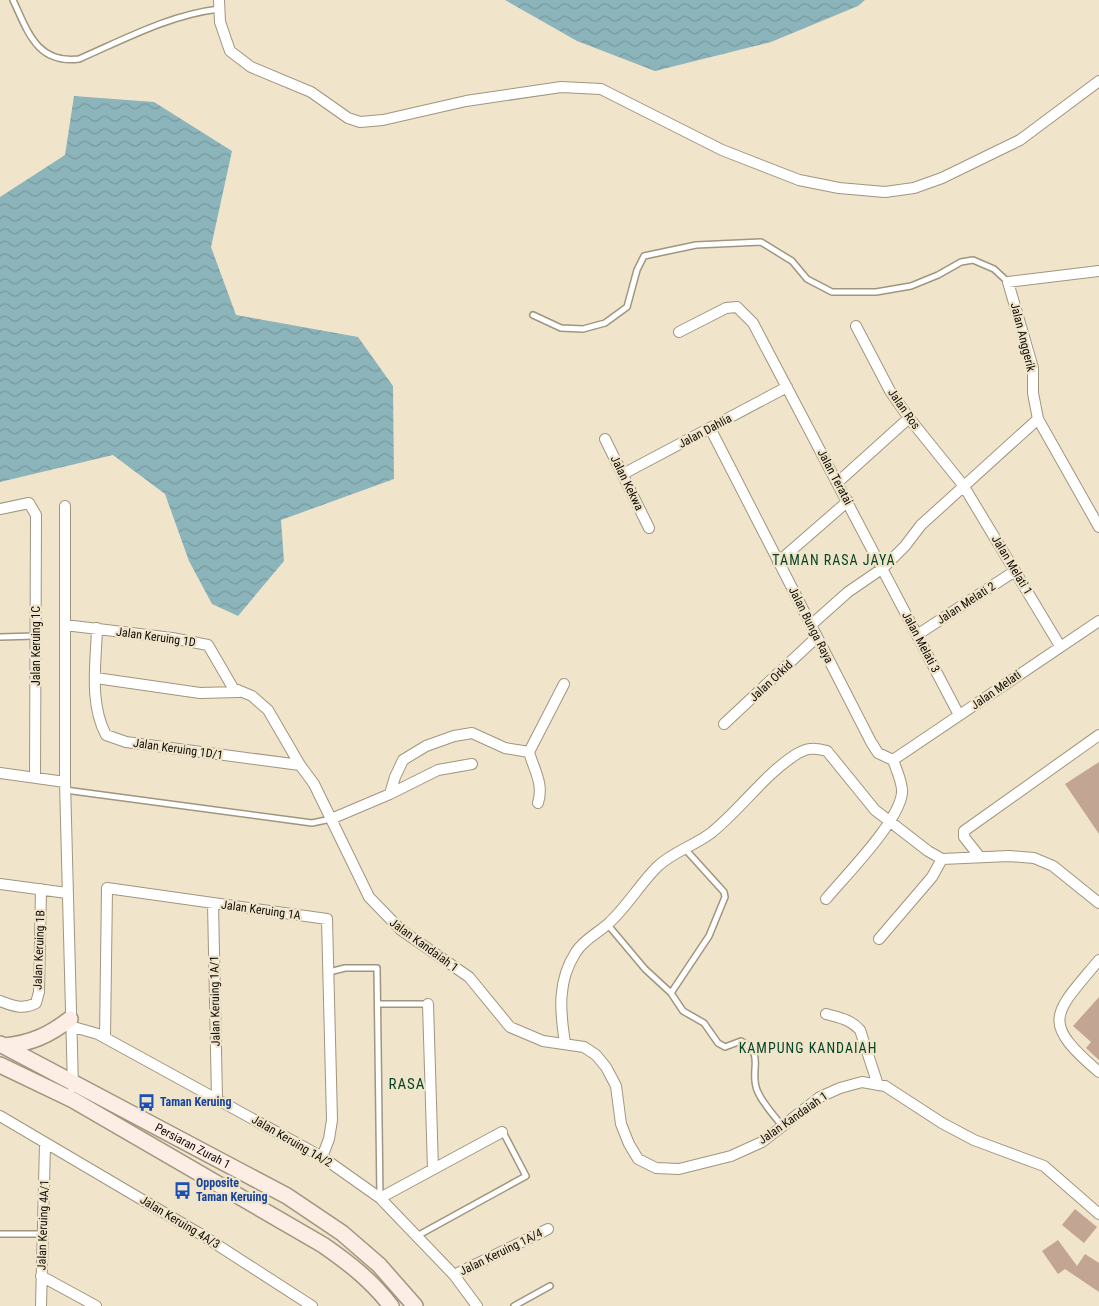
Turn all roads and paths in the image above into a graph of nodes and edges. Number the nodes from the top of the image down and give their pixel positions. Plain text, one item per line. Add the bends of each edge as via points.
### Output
1 (13, 0) edge
2 (219, 5) edge
3 (1099, 81) edge
4 (1099, 271) edge
5 (1008, 282) junction
6 (533, 315) dead end
7 (856, 326) dead end
8 (679, 332) dead end
9 (786, 387) junction
10 (909, 418) junction
11 (1038, 420) junction
12 (710, 428) junction
13 (605, 439) dead end
14 (623, 474) junction
15 (838, 482) junction
16 (963, 485) junction
17 (848, 501) junction
18 (64, 506) dead end
19 (0, 509) edge
20 (1099, 527) edge
21 (649, 528) dead end
22 (778, 562) junction
23 (883, 568) junction
24 (1015, 571) junction
25 (1099, 622) edge
26 (65, 625) junction
27 (811, 625) junction
28 (97, 628) junction
29 (917, 635) junction
30 (36, 636) junction
31 (0, 637) edge
32 (817, 637) junction
33 (1060, 646) junction
34 (96, 678) junction
35 (564, 684) dead end
36 (239, 692) junction
37 (959, 715) junction
38 (724, 724) dead end
39 (1099, 735) edge
40 (529, 752) junction
41 (893, 760) junction
42 (472, 764) dead end
43 (300, 766) junction
44 (0, 773) edge
45 (35, 777) junction
46 (65, 786) junction
47 (390, 794) junction
48 (538, 803) dead end
49 (331, 819) junction
50 (888, 821) junction
51 (686, 850) junction
52 (979, 856) junction
53 (942, 859) junction
54 (0, 884) edge
55 (41, 890) junction
56 (67, 893) junction
57 (826, 899) dead end
58 (213, 903) junction
59 (1099, 903) edge
60 (608, 924) junction
61 (879, 939) dead end
62 (1099, 960) edge
63 (328, 972) junction
64 (671, 993) junction
65 (0, 1001) edge
66 (378, 1004) junction
67 (428, 1004) joint
68 (826, 1014) dead end
69 (70, 1023) junction
70 (104, 1038) junction
71 (565, 1043) junction
72 (2, 1045) edge
73 (0, 1065) edge
74 (1099, 1072) edge
75 (73, 1081) junction
76 (878, 1084) junction
77 (216, 1099) junction
78 (73, 1100) junction
79 (0, 1116) edge
80 (782, 1126) junction
81 (502, 1132) joint
82 (45, 1144) junction
83 (322, 1157) junction
84 (433, 1169) junction
85 (380, 1198) junction
86 (1099, 1214) edge
87 (548, 1229) dead end
88 (0, 1234) edge
89 (42, 1234) junction
90 (417, 1236) junction
91 (454, 1275) junction
92 (41, 1276) junction
93 (550, 1286) dead end
94 (41, 1306) edge
95 (96, 1306) edge
96 (312, 1306) edge
97 (391, 1306) edge
98 (415, 1306) edge
99 (477, 1306) edge
100 (514, 1306) edge

1 - 2 lane via 37,45 50,57 68,60 79,59 169,19
2 - 3 street via 220,22 230,51 251,67 311,92 354,120 383,120 466,101 560,87 601,89 722,150 799,180 848,189 885,192 914,188 942,178 1020,140
4 - 5 street
5 - 6 lane via 974,260 961,262 911,286 876,292 832,292 807,279 792,260 761,242 696,245 644,256 636,270 627,307 605,323 583,329 561,328
5 - 11 street, Jalan Anggerik via 1031,360
7 - 10 street, Jalan Ros via 890,391
8 - 9 street, Jalan Teratai via 726,308 737,307 753,324
9 - 12 street, Jalan Dahlia
9 - 15 street, Jalan Teratai
10 - 15 street
10 - 16 street, Jalan Ros
11 - 16 street
11 - 20 street, Jalan Anggerik
12 - 14 street, Jalan Dahlia
12 - 22 street, Jalan Bunga Raya
13 - 14 street, Jalan Kekwa
14 - 21 street, Jalan Kekwa
15 - 17 street, Jalan Teratai
16 - 23 street via 920,524 905,546
16 - 24 street, Jalan Melati 1
17 - 22 street
17 - 23 street, Jalan Teratai
18 - 26 street
19 - 30 street, Jalan Keruing 1C via 29,503 36,515
22 - 27 street, Jalan Bunga Raya
23 - 27 street via 848,592
23 - 29 street, Jalan Melati 3
24 - 29 street, Jalan Melati 2
24 - 33 street, Jalan Melati 1
25 - 33 street, Jalan Melati
26 - 28 street, Jalan Keruing 1D
26 - 46 street
27 - 32 street, Jalan Bunga Raya
28 - 34 street, Jalan Keruing 1D/1
28 - 36 street, Jalan Keruing 1D via 208,645 228,681
29 - 37 street, Jalan Melati 3
30 - 31 lane
30 - 45 street, Jalan Keruing 1C
32 - 38 street, Jalan Orkid
32 - 41 street, Jalan Bunga Raya via 871,742 878,753
33 - 37 street, Jalan Melati
34 - 36 street via 200,693
34 - 43 street, Jalan Keruing 1D/1 via 98,719 106,734 126,742
35 - 40 street
36 - 43 street, Jalan Keruing 1D via 252,696 268,710
37 - 41 street, Jalan Melati
39 - 52 street via 964,831 964,836
40 - 47 street via 505,748 472,733 454,736 426,746 403,760
40 - 48 street via 541,785
41 - 50 street via 902,792
42 - 47 street via 438,770
43 - 49 street, Jalan Keruing 1D via 314,784
44 - 45 street
45 - 46 street
46 - 49 lane via 312,823
46 - 56 street
47 - 49 street
49 - 71 street, Jalan Kandaiah 1 via 368,897 380,911 469,977 510,1026 543,1041
50 - 51 street via 875,810 827,751 807,748 782,766 711,833
50 - 53 street
50 - 57 street
51 - 60 street via 657,866
51 - 64 lane via 725,897 709,936
52 - 53 street
52 - 59 street via 1034,858 1053,866
53 - 61 street via 932,877
54 - 55 street
55 - 56 street
55 - 65 street, Jalan Keruing 1B via 39,992 36,1003 29,1007 16,1007
56 - 69 street
58 - 63 street, Jalan Keruing 1A via 327,919
58 - 70 street, Jalan Keruing 1A via 107,888
58 - 77 street, Jalan Keruing 1A/1
60 - 64 lane via 645,969
60 - 71 street via 577,950 568,967 560,1008
62 - 74 street via 1065,1002 1059,1016 1059,1027 1080,1056
63 - 66 lane via 345,968 377,968
63 - 83 street, Jalan Keruing 1A via 332,1120
64 - 80 lane via 683,1012 704,1023 722,1046 741,1041 752,1050 757,1060 757,1090
66 - 67 lane
66 - 85 lane
67 - 84 street
68 - 76 street via 846,1019 860,1030
69 - 70 street, Jalan Keruing 1A/2
69 - 72 main road via 26,1044
69 - 75 street
70 - 77 street, Jalan Keruing 1A/2
71 - 80 street, Jalan Kandaiah 1 via 584,1047 606,1067 616,1086 621,1124 629,1144 638,1158 656,1168 679,1168 731,1156 762,1142
72 - 75 main road, Persiaran Zurah 1
73 - 78 main road, Persiaran Zurah 1
75 - 78 street
75 - 98 main road, Persiaran Zurah 1 via 287,1196 342,1233 380,1265
76 - 80 street, Jalan Kandaiah 1 via 862,1082 840,1088 820,1097
76 - 86 street, Jalan Kandaiah 1 via 906,1097 942,1123 974,1140 1044,1166
77 - 83 street, Jalan Keruing 1A/2
78 - 97 main road, Persiaran Zurah 1 via 323,1245 380,1290
79 - 82 street, Jalan Keruing 4A/3
81 - 84 street
81 - 90 lane via 526,1176
82 - 89 street, Jalan Keruing 4A/1
82 - 96 street, Jalan Keruing 4A/3 via 202,1235
83 - 85 street, Jalan Keruing 1A/2
84 - 85 street
85 - 90 street, Jalan Keruing 1A/2
87 - 91 street, Jalan Keruing 1A/4
88 - 89 lane
89 - 92 street, Jalan Keruing 4A/1
90 - 91 street, Jalan Keruing 1A/2
91 - 99 street, Jalan Keruing 1A/2
92 - 94 street, Jalan Keruing 4A/1
92 - 95 street
93 - 100 lane

